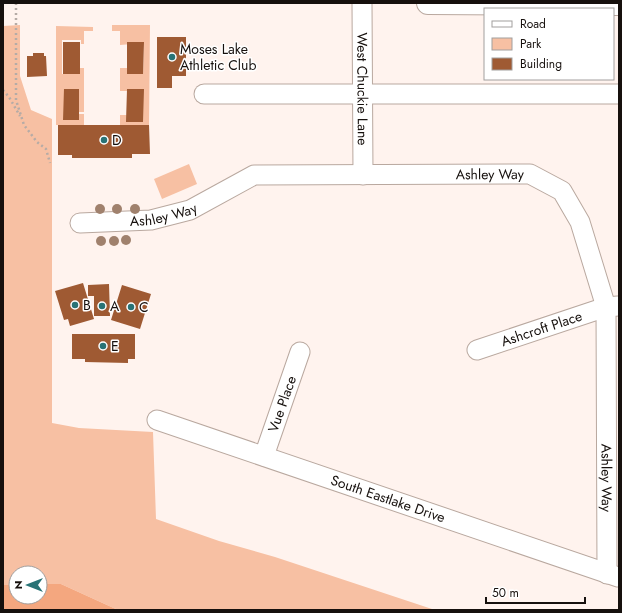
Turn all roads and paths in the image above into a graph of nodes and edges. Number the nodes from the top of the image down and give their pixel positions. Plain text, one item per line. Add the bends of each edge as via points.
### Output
1 (16, 3) edge
2 (362, 3) edge
3 (428, 3) edge
4 (619, 4) edge
5 (3, 90) edge
6 (204, 94) dead end
7 (362, 94) junction
8 (619, 94) edge
9 (23, 122) junction
10 (50, 163) dead end
11 (363, 175) junction
12 (80, 223) dead end
13 (613, 307) edge
14 (477, 350) dead end
15 (300, 352) dead end
16 (157, 420) dead end
17 (264, 456) junction
18 (613, 576) edge

1 - 9 path via 16,100
2 - 7 street, West Chuckie Lane
3 - 4 main road
5 - 9 path
6 - 7 street
7 - 8 street
7 - 11 street, West Chuckie Lane
9 - 10 path via 37,142 46,149
11 - 12 street, Ashley Way via 254,175 190,210 151,220
11 - 13 street, Ashley Way via 530,174 562,190 580,222
13 - 14 street, Ashcroft Place
13 - 18 street, Ashley Way
15 - 17 street, Vue Place
16 - 17 street, South Eastlake Drive
17 - 18 street, South Eastlake Drive

